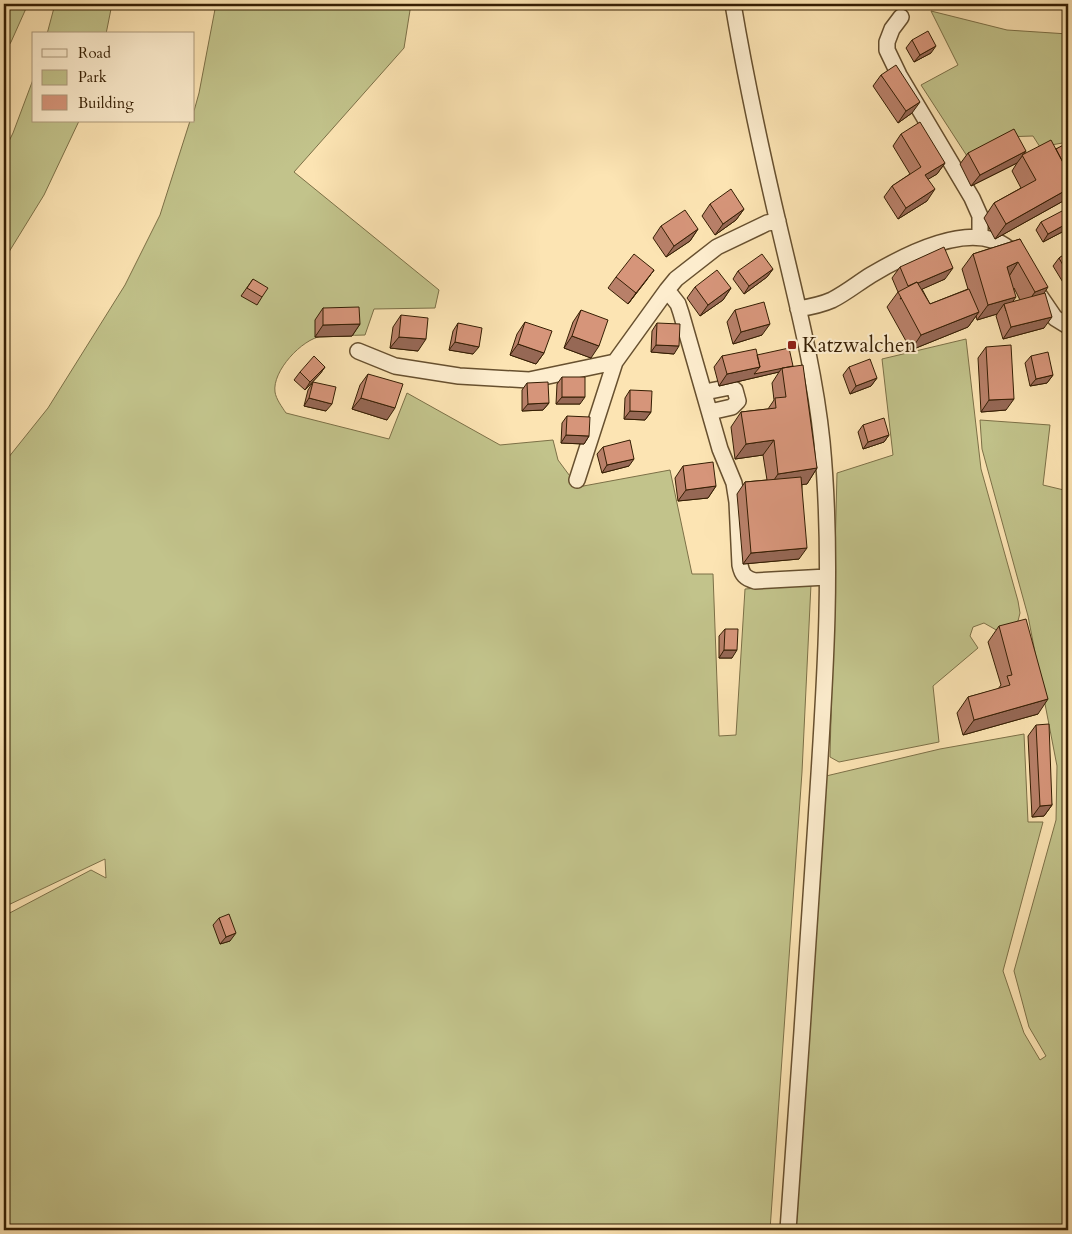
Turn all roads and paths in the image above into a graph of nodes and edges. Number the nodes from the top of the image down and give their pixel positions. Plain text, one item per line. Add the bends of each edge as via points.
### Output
1 (733, 4) edge
2 (901, 17) dead end
3 (778, 220) junction
4 (980, 237) junction
5 (1024, 268) edge
6 (1033, 284) edge
7 (667, 290) junction
8 (798, 308) junction
9 (1068, 326) edge
10 (358, 351) dead end
11 (615, 362) junction
12 (705, 392) junction
13 (710, 412) junction
14 (577, 480) dead end
15 (828, 577) junction
16 (788, 1230) edge

1 - 3 street
2 - 4 street via 892,29 887,50 972,198 980,216
3 - 7 street via 717,247 676,278
3 - 8 street
4 - 5 street via 1000,242
4 - 8 street via 952,241 909,254 833,299
6 - 9 street via 1055,318
7 - 11 street
7 - 12 street via 678,304
8 - 15 street via 822,440
10 - 11 street via 395,366 459,376 529,380
11 - 14 street
12 - 13 street
12 - 13 street via 730,387 735,390 738,401 732,407
13 - 15 street via 734,483 742,574 755,581
15 - 16 street via 819,769

